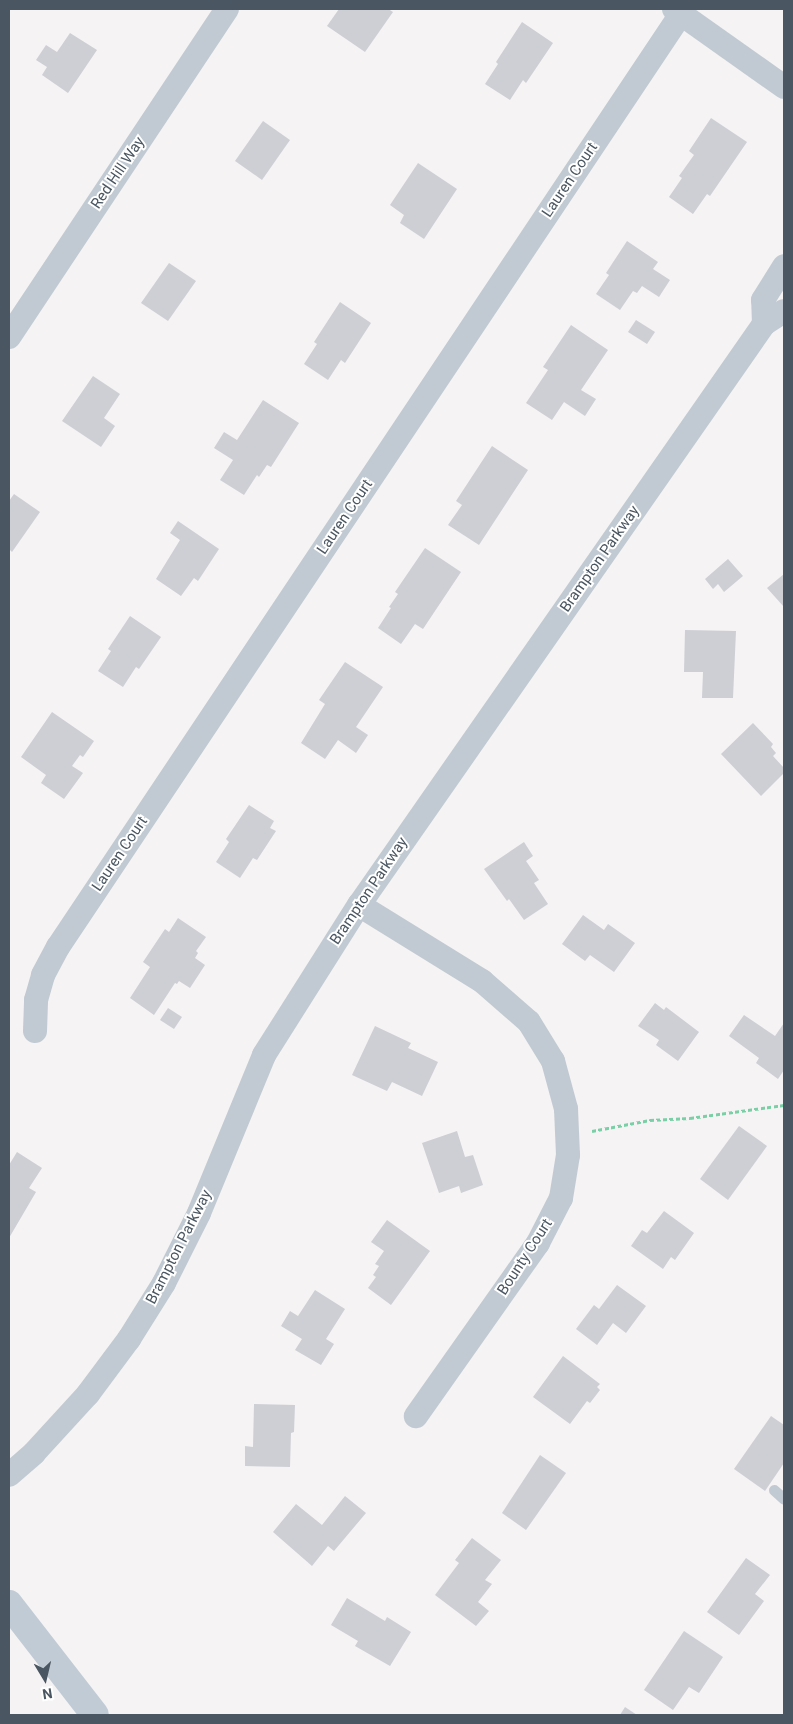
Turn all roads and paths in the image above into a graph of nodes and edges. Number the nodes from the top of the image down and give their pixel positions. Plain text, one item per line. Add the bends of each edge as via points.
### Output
1 (227, 9) edge
2 (678, 11) edge
3 (784, 87) edge
4 (784, 266) edge
5 (784, 312) edge
6 (764, 324) junction
7 (9, 337) edge
8 (359, 905) junction
9 (35, 1031) dead end
10 (784, 1104) edge
11 (568, 1134) junction
12 (416, 1416) dead end
13 (9, 1475) edge
14 (774, 1490) dead end
15 (784, 1499) edge
16 (9, 1604) edge
17 (95, 1715) edge

1 - 7 street, Red Hill Way
2 - 3 street
2 - 9 street, Lauren Court via 58,947 43,976 36,1000
4 - 6 street via 763,300
5 - 6 street, Brampton Parkway
6 - 8 street, Brampton Parkway
8 - 11 street, Bounty Court via 482,981 529,1022 554,1061 566,1109
8 - 13 street, Brampton Parkway via 264,1055 200,1213 164,1283 129,1339 88,1394 34,1453
10 - 11 path via 690,1118 650,1120
11 - 12 street, Bounty Court via 561,1198 538,1243
14 - 15 lane
16 - 17 main road

